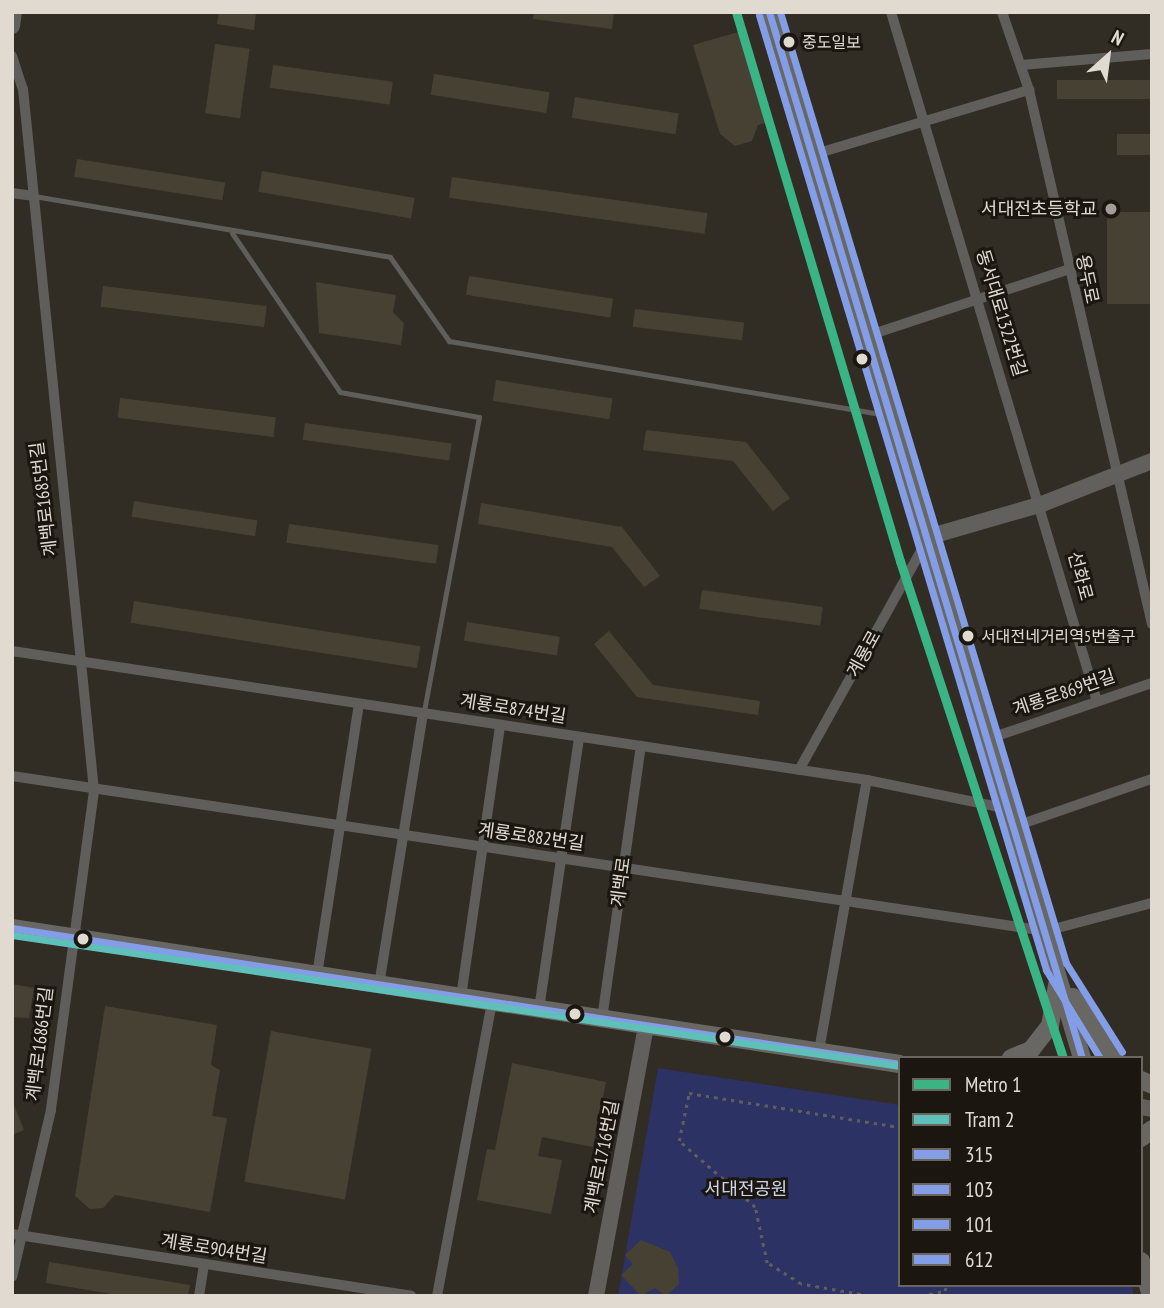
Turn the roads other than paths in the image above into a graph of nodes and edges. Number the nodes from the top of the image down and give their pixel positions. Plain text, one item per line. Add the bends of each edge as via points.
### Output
1 (14, 12) edge
2 (769, 12) edge
3 (891, 12) edge
4 (1002, 12) edge
5 (12, 26) edge
6 (1152, 54) edge
7 (12, 56) edge
8 (1021, 65) junction
9 (1029, 90) junction
10 (927, 120) junction
11 (812, 155) junction
12 (12, 193) edge
13 (34, 196) junction
14 (232, 233) junction
15 (1067, 270) junction
16 (978, 299) junction
17 (867, 336) junction
18 (892, 417) junction
19 (1152, 461) edge
20 (1113, 476) junction
21 (1042, 504) junction
22 (928, 537) junction
23 (1152, 624) edge
24 (12, 652) edge
25 (80, 663) junction
26 (1152, 683) edge
27 (1096, 698) junction
28 (359, 704) junction
29 (423, 713) junction
30 (500, 725) junction
31 (579, 737) junction
32 (988, 739) junction
33 (641, 746) junction
34 (799, 770) junction
35 (12, 776) edge
36 (1152, 779) edge
37 (867, 780) junction
38 (94, 791) junction
39 (1008, 809) junction
40 (341, 827) junction
41 (1013, 827) junction
42 (404, 836) junction
43 (478, 847) junction
44 (561, 859) junction
45 (622, 868) junction
46 (849, 901) junction
47 (1152, 903) edge
48 (12, 928) edge
49 (1045, 931) junction
50 (71, 937) junction
51 (1056, 967) junction
52 (317, 975) junction
53 (380, 985) junction
54 (461, 997) junction
55 (492, 1002) junction
56 (539, 1009) junction
57 (602, 1019) junction
58 (646, 1026) junction
59 (819, 1051) junction
60 (1016, 1056) edge
61 (1081, 1056) edge
62 (1113, 1056) edge
63 (898, 1064) edge
64 (18, 1235) edge
65 (204, 1266) junction
66 (1143, 1267) edge
67 (12, 1277) edge
68 (199, 1296) edge
69 (411, 1296) edge
70 (437, 1296) edge
71 (596, 1296) edge
72 (1152, 1296) edge

1 - 5 main road
2 - 11 main road
3 - 10 street, 동서대로1322번길
4 - 8 street, 용두로
6 - 8 street
7 - 13 street, 계백로1685번길 via 23,89
8 - 9 street, 용두로
9 - 10 street
9 - 15 street, 용두로
10 - 11 street
10 - 16 street, 동서대로1322번길
11 - 17 main road
12 - 13 street
13 - 14 lane
13 - 25 street, 계백로1685번길
14 - 18 lane via 390,257 449,341
14 - 29 lane via 340,392 479,417
15 - 16 street
15 - 20 street, 용두로
16 - 17 street
16 - 21 street, 동서대로1322번길
17 - 18 main road
18 - 22 main road
19 - 20 main road
20 - 21 main road
20 - 23 street, 용두로
21 - 22 main road
21 - 27 street, 선화로
22 - 32 main road
22 - 34 street, 계룡로
24 - 25 street, 계룡로874번길
25 - 28 street, 계룡로874번길
25 - 38 street, 계백로1685번길
26 - 27 street, 계룡로869번길
27 - 32 street, 계룡로869번길
28 - 29 street, 계룡로874번길
28 - 40 street
29 - 30 street, 계룡로874번길
29 - 42 street
30 - 31 street, 계룡로874번길
30 - 43 street
31 - 33 street, 계룡로874번길
31 - 44 street
32 - 39 main road
33 - 34 street, 계룡로874번길
33 - 45 street, 계백로
34 - 37 street, 계룡로874번길
35 - 38 street, 계룡로882번길
36 - 41 street
37 - 39 street, 계룡로874번길
37 - 46 street
38 - 40 street, 계룡로882번길
38 - 50 street, 계백로1685번길
39 - 41 main road
40 - 42 street, 계룡로882번길
40 - 52 street
41 - 49 main road
42 - 43 street, 계룡로882번길
42 - 53 street
43 - 44 street, 계룡로882번길
43 - 54 street
44 - 45 street, 계룡로882번길
44 - 56 street
45 - 46 street, 계룡로882번길
45 - 57 street, 계백로
46 - 49 street, 계룡로882번길
46 - 59 street
47 - 49 street
48 - 50 main road
49 - 51 main road
50 - 52 main road
50 - 64 street, 계백로1686번길 via 51,1110
51 - 60 main road via 1050,1027 1031,1050
51 - 61 main road
51 - 62 main road
52 - 53 main road
53 - 54 main road
54 - 55 main road
55 - 56 main road
55 - 70 street
56 - 57 main road
57 - 58 main road
58 - 59 main road
58 - 71 main road, 계백로1716번길
59 - 63 main road
64 - 65 street, 계룡로904번길
64 - 67 street, 계백로1686번길
65 - 68 street
65 - 69 street, 계룡로904번길
66 - 72 main road

